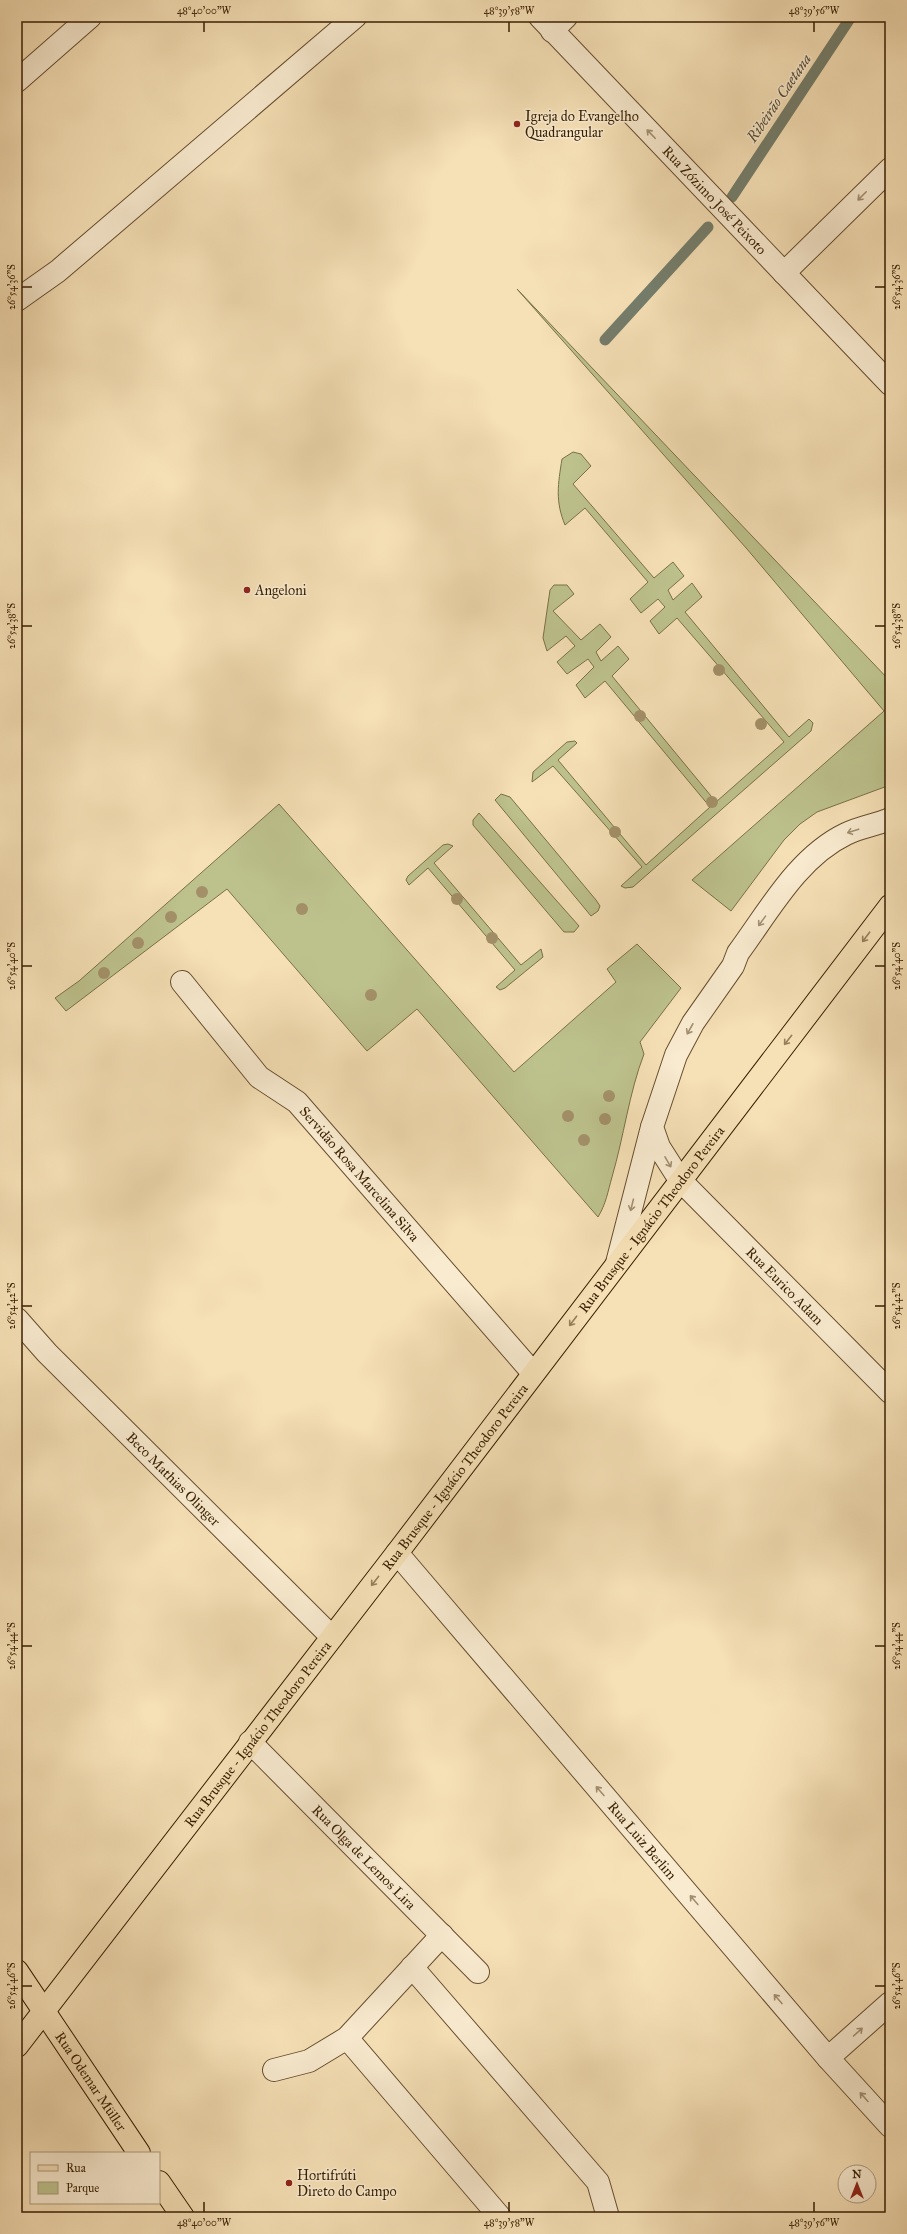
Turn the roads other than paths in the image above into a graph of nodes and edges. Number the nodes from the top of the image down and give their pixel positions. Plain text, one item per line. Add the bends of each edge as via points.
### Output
1 (90, 17) edge
2 (355, 17) edge
3 (553, 22) edge
4 (17, 81) edge
5 (890, 169) edge
6 (784, 273) junction
7 (20, 291) edge
8 (890, 384) edge
9 (890, 819) edge
10 (890, 906) edge
11 (182, 982) dead end
12 (652, 1127) junction
13 (680, 1180) junction
14 (617, 1263) junction
15 (17, 1319) edge
16 (533, 1373) junction
17 (890, 1392) edge
18 (397, 1553) junction
19 (332, 1637) junction
20 (250, 1742) junction
21 (442, 1934) junction
22 (412, 1967) junction
23 (17, 1972) edge
24 (478, 1972) dead end
25 (890, 2003) edge
26 (43, 2010) junction
27 (347, 2038) junction
28 (17, 2046) edge
29 (828, 2058) junction
30 (274, 2070) dead end
31 (890, 2126) edge
32 (138, 2152) edge
33 (160, 2183) edge
34 (183, 2217) edge
35 (500, 2217) edge
36 (608, 2217) edge

1 - 4 street
2 - 7 street via 58,271
6 -> 3 street, Rua Zózimo José Peixoto
5 -> 6 street
6 - 8 street, Rua Zózimo José Peixoto
9 -> 12 street via 846,834 814,854 788,884 738,953 733,966 693,1023 676,1055
10 -> 13 main road, Rua Brusque - Ignácio Theodoro Pereira
11 - 16 street, Servidão Rosa Marcelina Silva via 260,1077 297,1102
12 -> 13 street, Rua Eurico Adam via 659,1147
12 -> 14 street
13 - 14 main road, Rua Brusque - Ignácio Theodoro Pereira
13 - 17 street, Rua Eurico Adam
14 -> 16 main road, Rua Brusque - Ignácio Theodoro Pereira
15 - 19 street, Beco Mathias Olinger via 47,1353
16 - 18 main road, Rua Brusque - Ignácio Theodoro Pereira
18 -> 19 main road, Rua Brusque - Ignácio Theodoro Pereira
29 -> 18 street, Rua Luiz Berlim
19 - 20 main road, Rua Brusque - Ignácio Theodoro Pereira
20 - 21 street, Rua Olga de Lemos Lira
20 - 26 main road, Rua Brusque - Ignácio Theodoro Pereira
21 - 22 street
21 - 24 street, Rua Olga de Lemos Lira
22 - 27 street
22 - 36 street via 598,2182
23 - 26 main road, Rua Odemar Müller
29 -> 25 street
26 - 28 main road, Rua Brusque - Ignácio Theodoro Pereira
26 - 32 main road, Rua Odemar Müller
27 - 30 street via 309,2061
27 - 35 street
31 -> 29 street, Rua Luiz Berlim
33 - 34 main road

